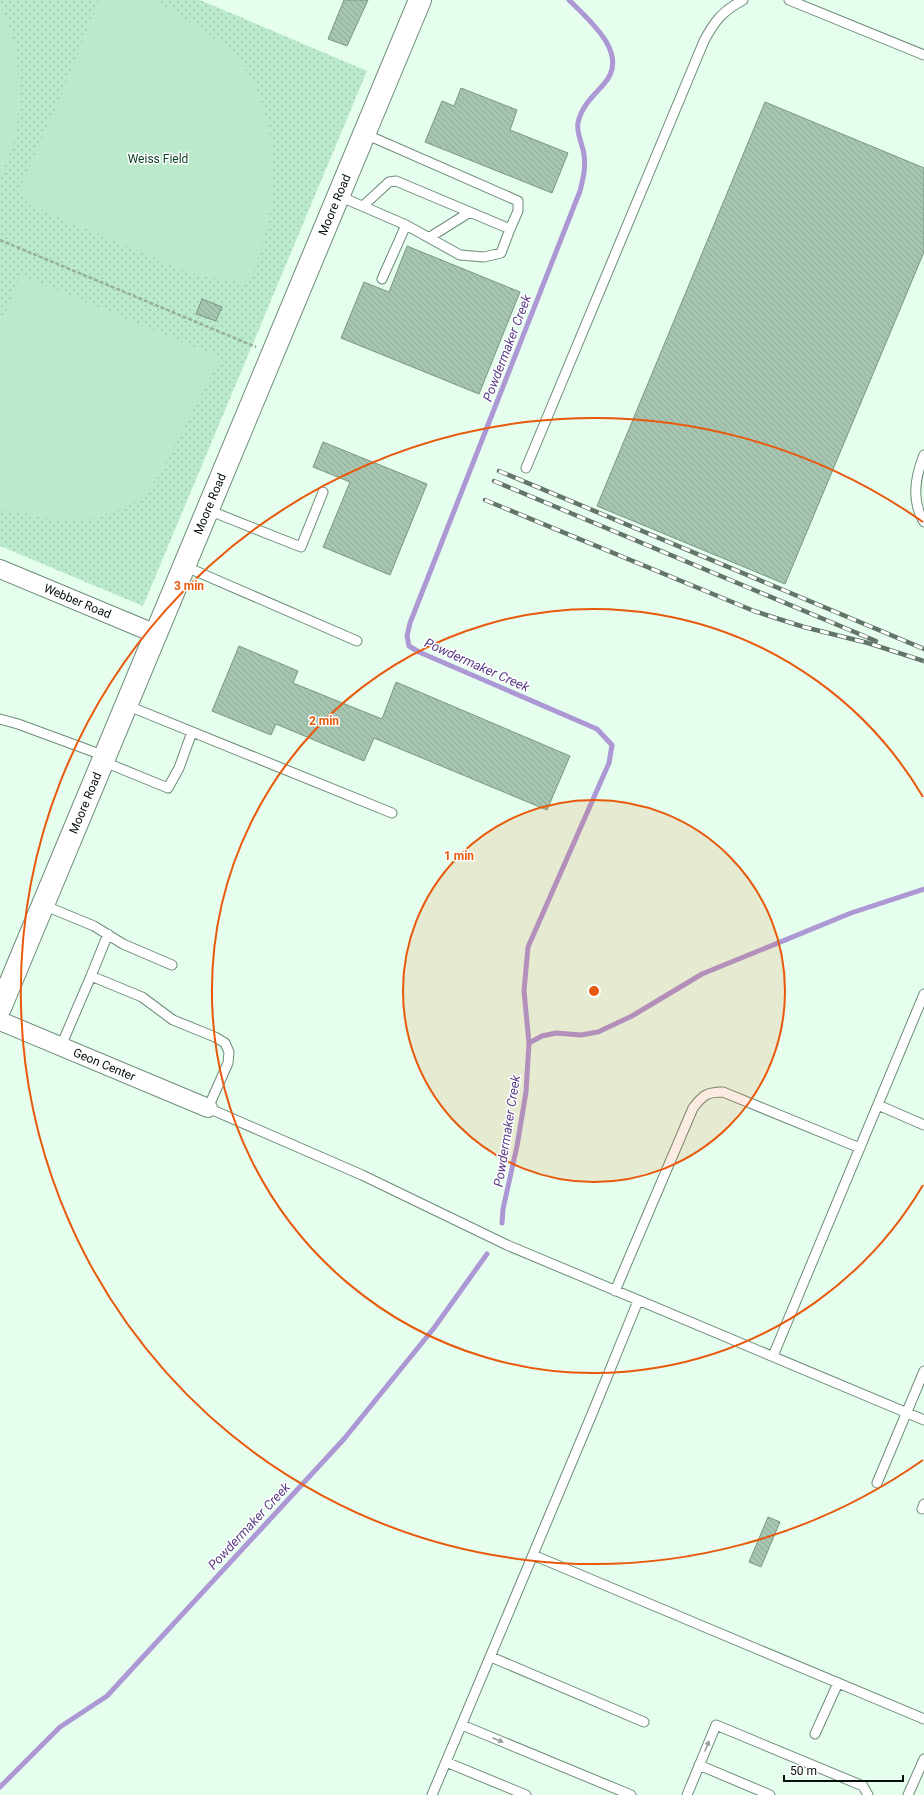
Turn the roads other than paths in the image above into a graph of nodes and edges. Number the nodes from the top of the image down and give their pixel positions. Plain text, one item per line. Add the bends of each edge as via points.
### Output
1 (420, 0) edge
2 (744, 0) edge
3 (789, 0) edge
4 (924, 56) edge
5 (365, 134) junction
6 (339, 196) junction
7 (363, 206) junction
8 (470, 212) junction
9 (406, 225) junction
10 (510, 229) junction
11 (430, 237) junction
12 (382, 279) dead end
13 (924, 455) edge
14 (526, 468) dead end
15 (323, 492) dead end
16 (208, 510) junction
17 (924, 522) edge
18 (184, 566) junction
19 (0, 569) edge
20 (156, 634) junction
21 (357, 641) dead end
22 (126, 705) junction
23 (0, 719) edge
24 (192, 732) junction
25 (104, 759) junction
26 (392, 813) dead end
27 (43, 905) junction
28 (108, 934) junction
29 (172, 965) dead end
30 (91, 976) junction
31 (924, 994) edge
32 (0, 1008) edge
33 (0, 1021) edge
34 (60, 1046) junction
35 (878, 1105) junction
36 (208, 1108) junction
37 (924, 1125) edge
38 (860, 1148) junction
39 (615, 1291) junction
40 (638, 1301) junction
41 (773, 1356) junction
42 (924, 1371) edge
43 (907, 1412) junction
44 (924, 1420) edge
45 (877, 1484) dead end
46 (533, 1555) junction
47 (491, 1657) junction
48 (838, 1683) junction
49 (924, 1719) edge
50 (644, 1722) dead end
51 (462, 1725) junction
52 (815, 1734) dead end
53 (924, 1758) edge
54 (446, 1762) junction
55 (699, 1765) junction
56 (432, 1795) edge
57 (526, 1795) edge
58 (631, 1795) edge
59 (687, 1795) edge
60 (770, 1795) edge
61 (868, 1795) edge
62 (908, 1795) edge

1 - 5 street, Moore Road
2 - 14 lane via 719,17 704,41
3 - 4 lane
5 - 6 street, Moore Road
5 - 10 lane via 518,201 518,211
6 - 7 lane
6 - 16 street, Moore Road
7 - 8 lane via 389,182 396,181
7 - 9 lane
8 - 10 lane
8 - 11 lane
9 - 11 lane
9 - 12 lane
10 - 11 lane via 501,253 484,257 460,255
13 - 17 lane via 916,486 917,506
15 - 16 lane via 301,547
16 - 18 street, Moore Road
18 - 20 street, Moore Road
18 - 21 lane
19 - 20 street, Webber Road
20 - 22 street, Moore Road
22 - 24 lane
22 - 25 street, Moore Road
23 - 25 lane
24 - 25 lane via 179,768 168,788
24 - 26 lane
25 - 27 street, Moore Road
27 - 28 lane
27 - 32 street, Moore Road
28 - 29 lane via 123,944
28 - 30 lane
30 - 34 lane
30 - 36 lane via 142,997 173,1020 225,1043 229,1052 228,1063
31 - 35 lane
33 - 34 street, Geon Center
34 - 36 street, Geon Center
35 - 37 lane
35 - 38 lane
36 - 39 lane via 362,1174 482,1234
38 - 39 lane via 724,1092 711,1092 701,1097 693,1108
38 - 41 lane
39 - 40 lane
40 - 41 lane
40 - 46 lane
41 - 43 lane
42 - 43 lane
43 - 44 lane
43 - 45 lane
46 - 47 lane
46 - 48 lane
47 - 50 lane
47 - 51 lane
48 - 49 lane
48 - 52 lane
51 - 54 lane
51 -> 58 lane
53 - 62 lane
54 - 56 lane
54 - 57 lane
55 - 59 lane
55 - 60 lane
55 -> 61 lane via 716,1725 864,1786

